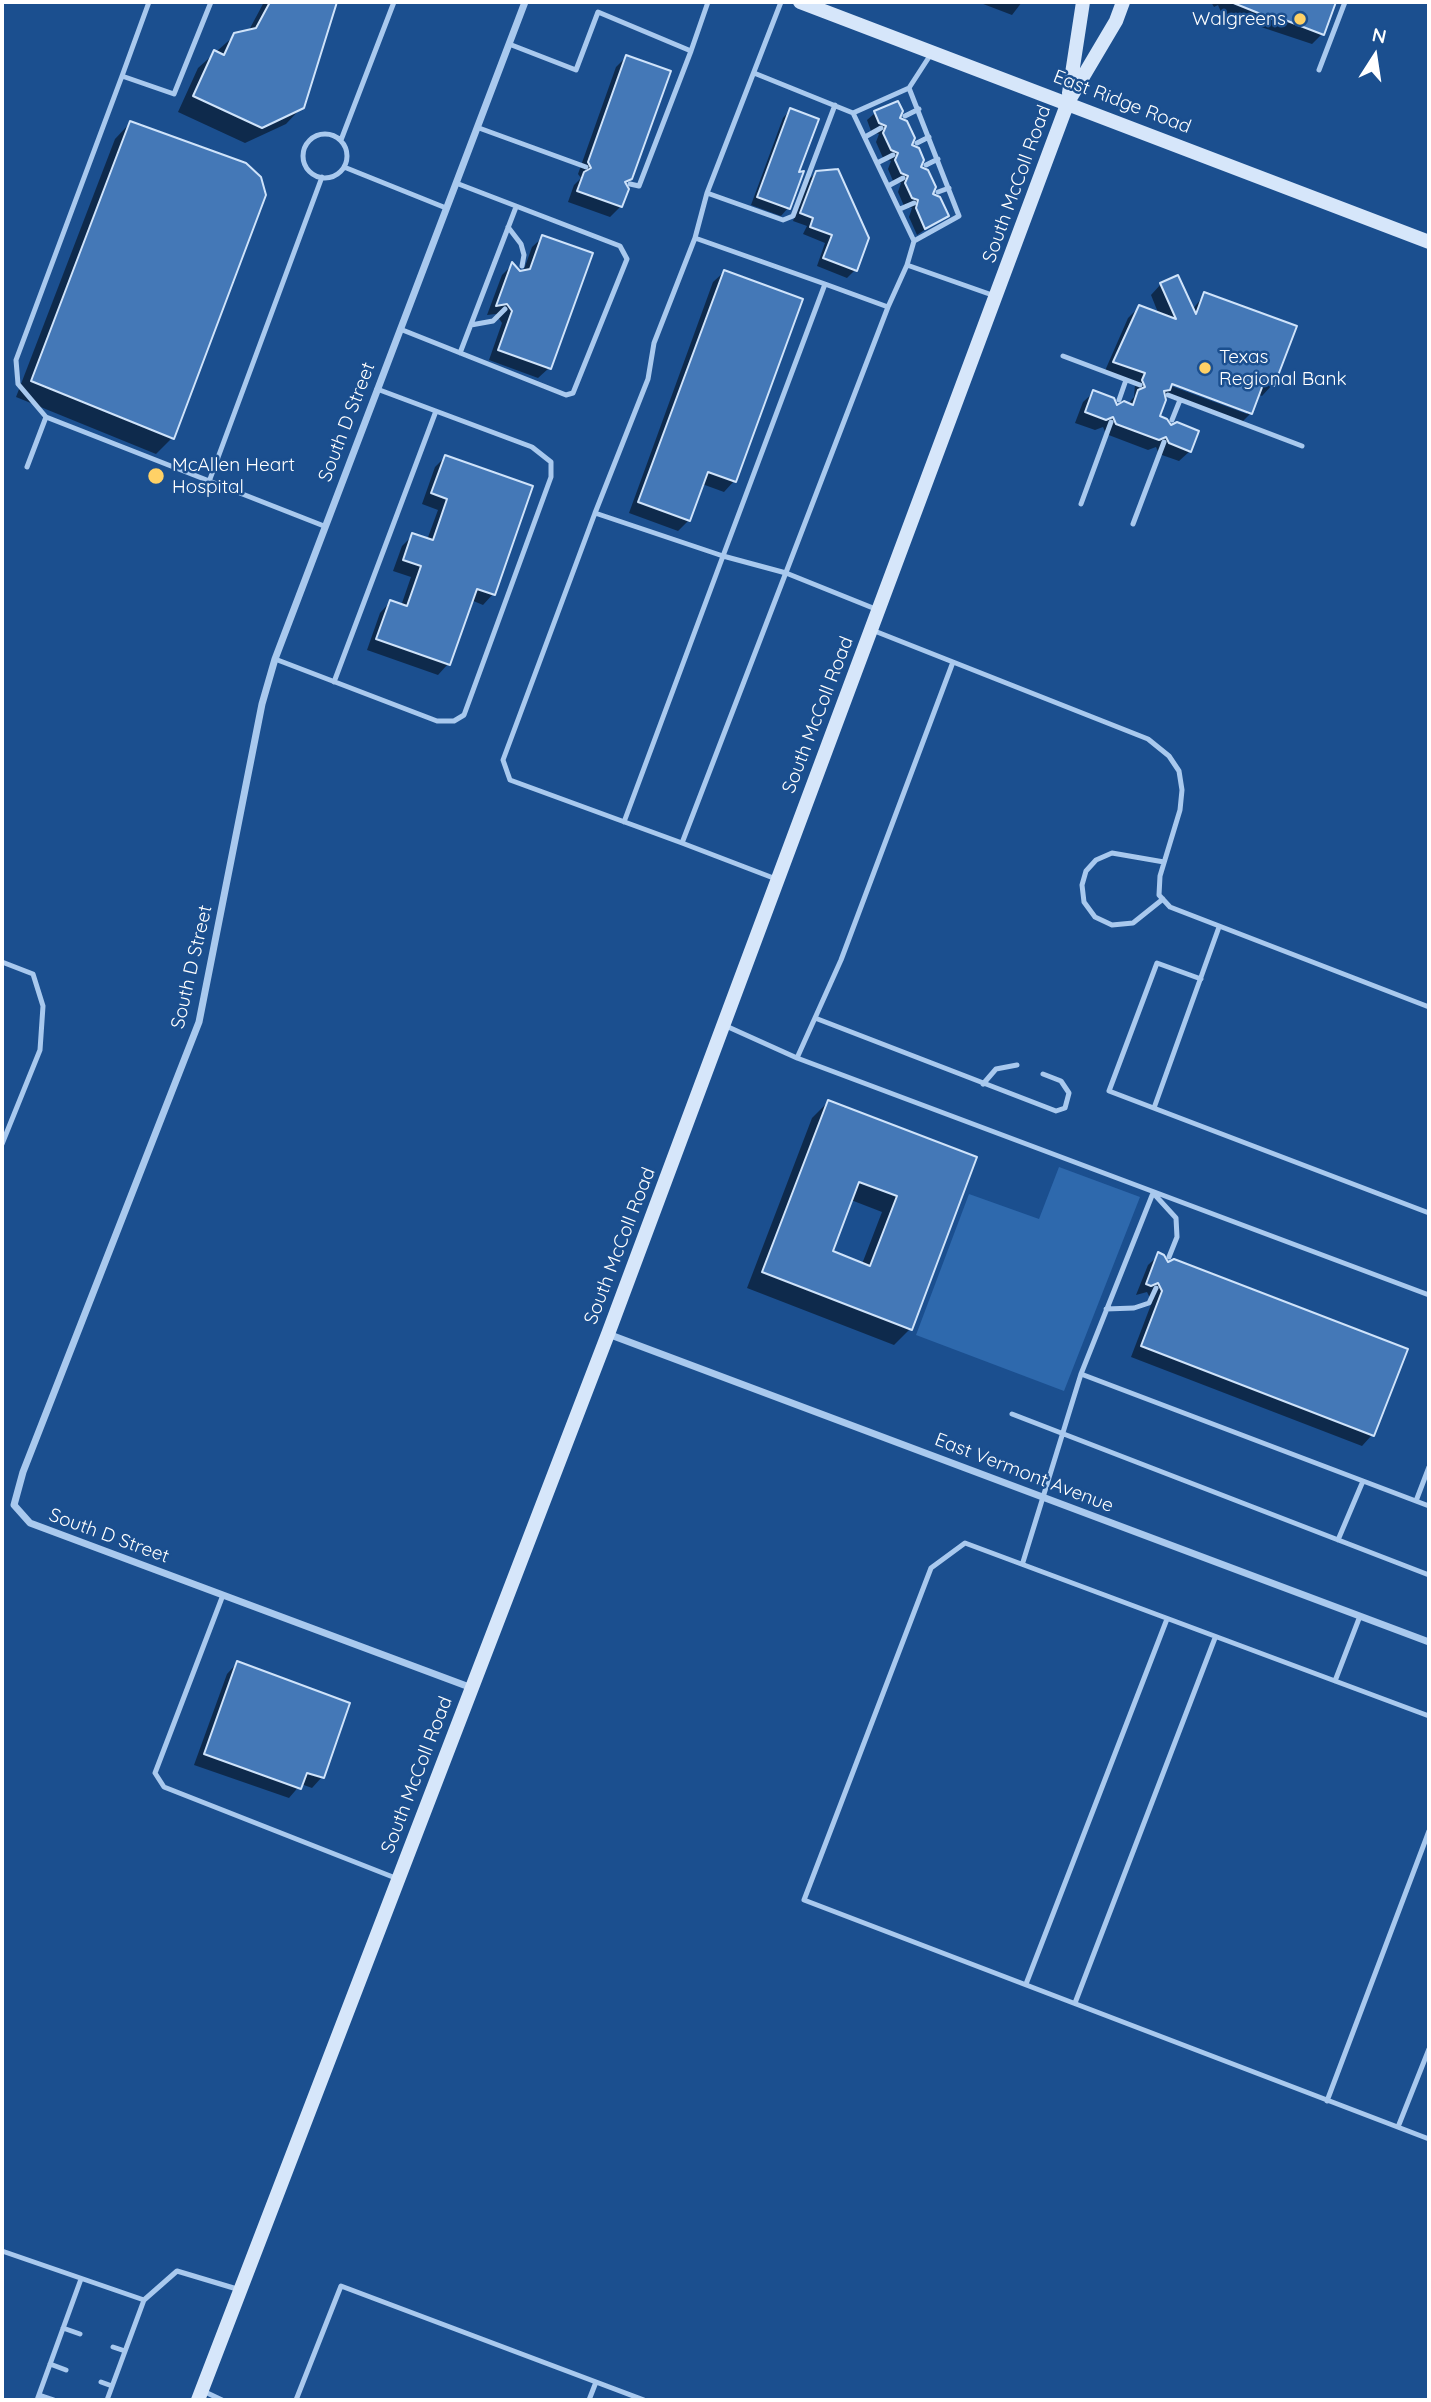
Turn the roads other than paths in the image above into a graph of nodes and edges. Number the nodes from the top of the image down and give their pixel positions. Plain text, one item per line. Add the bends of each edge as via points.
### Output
1 (149, 2) edge
2 (211, 2) edge
3 (394, 2) edge
4 (525, 2) edge
5 (708, 2) edge
6 (782, 2) edge
7 (800, 2) edge
8 (1083, 2) edge
9 (1123, 2) edge
10 (1345, 2) edge
11 (509, 44) junction
12 (691, 51) junction
13 (933, 51) junction
14 (1319, 70) dead end
15 (754, 73) junction
16 (122, 75) junction
17 (909, 88) junction
18 (1068, 102) junction
19 (835, 106) junction
20 (919, 109) junction
21 (853, 113) junction
22 (905, 116) dead end
23 (479, 128) junction
24 (881, 128) dead end
25 (865, 137) junction
26 (929, 137) junction
27 (341, 140) junction
28 (917, 143) dead end
29 (893, 155) dead end
30 (938, 159) junction
31 (877, 163) junction
32 (926, 165) dead end
33 (344, 167) junction
34 (586, 167) dead end
35 (322, 177) junction
36 (903, 178) dead end
37 (456, 183) junction
38 (631, 184) dead end
39 (888, 186) junction
40 (949, 188) junction
41 (938, 192) dead end
42 (707, 193) junction
43 (914, 203) dead end
44 (516, 206) junction
45 (446, 208) junction
46 (900, 209) junction
47 (508, 227) junction
48 (695, 238) junction
49 (914, 241) junction
50 (1429, 242) edge
51 (907, 265) junction
52 (522, 266) dead end
53 (825, 284) junction
54 (996, 296) junction
55 (888, 307) junction
56 (505, 309) dead end
57 (471, 325) junction
58 (400, 329) junction
59 (460, 353) junction
60 (1063, 355) dead end
61 (1126, 380) junction
62 (1140, 385) dead end
63 (377, 389) junction
64 (1168, 395) dead end
65 (1119, 400) dead end
66 (1180, 400) junction
67 (436, 411) junction
68 (46, 417) junction
69 (1172, 421) dead end
70 (1111, 422) dead end
71 (1164, 442) dead end
72 (1302, 446) dead end
73 (27, 467) dead end
74 (210, 479) junction
75 (1081, 504) dead end
76 (595, 513) junction
77 (1133, 524) dead end
78 (324, 526) junction
79 (723, 556) junction
80 (786, 573) junction
81 (878, 610) junction
82 (871, 630) junction
83 (275, 659) junction
84 (953, 662) junction
85 (334, 682) junction
86 (624, 822) junction
87 (682, 843) junction
88 (1164, 862) junction
89 (777, 879) junction
90 (1163, 899) junction
91 (1219, 927) junction
92 (2, 962) edge
93 (1201, 979) junction
94 (1429, 1007) edge
95 (815, 1018) junction
96 (723, 1025) junction
97 (797, 1058) junction
98 (1017, 1065) dead end
99 (1043, 1074) dead end
100 (983, 1084) junction
101 (1154, 1108) junction
102 (2, 1144) edge
103 (1153, 1193) junction
104 (1429, 1213) edge
105 (1169, 1256) dead end
106 (1156, 1289) dead end
107 (1429, 1295) edge
108 (1106, 1309) junction
109 (608, 1334) junction
110 (1081, 1374) junction
111 (1012, 1414) dead end
112 (1061, 1435) junction
113 (1429, 1467) edge
114 (1363, 1480) junction
115 (1043, 1497) junction
116 (1416, 1501) junction
117 (1429, 1506) edge
118 (1338, 1540) junction
119 (1023, 1562) junction
120 (1429, 1575) edge
121 (223, 1595) junction
122 (1360, 1616) junction
123 (1167, 1619) junction
124 (1215, 1638) junction
125 (1429, 1643) edge
126 (1335, 1681) junction
127 (472, 1688) junction
128 (1429, 1717) edge
129 (1429, 1831) edge
130 (398, 1879) junction
131 (1026, 1984) junction
132 (1074, 2003) junction
133 (1429, 2049) edge
134 (1327, 2101) junction
135 (1398, 2127) junction
136 (1429, 2139) edge
137 (2, 2251) edge
138 (81, 2279) junction
139 (240, 2290) junction
140 (144, 2300) junction
141 (63, 2328) junction
142 (80, 2334) dead end
143 (113, 2347) dead end
144 (125, 2351) junction
145 (50, 2364) junction
146 (66, 2370) dead end
147 (101, 2382) dead end
148 (596, 2382) junction
149 (112, 2386) junction
150 (200, 2395) edge
151 (38, 2398) edge
152 (54, 2400) edge
153 (107, 2400) edge
154 (222, 2400) edge
155 (296, 2400) edge
156 (589, 2400) edge
157 (644, 2400) edge

1 - 16 lane
2 - 16 lane via 174,94
3 - 27 lane
4 - 11 street, South D Street
5 - 12 lane
6 - 15 lane
7 - 13 street, East Ridge Road
8 - 18 street, South McColl Road
9 - 18 street, South McColl Road
10 - 14 lane
11 - 12 lane via 576,70 598,12
11 - 23 street, South D Street
12 - 38 lane via 639,186
13 - 17 lane
13 - 18 street, East Ridge Road
15 - 19 lane
15 - 42 lane
16 - 68 lane via 16,360 18,384
17 - 20 lane
17 - 21 lane
18 - 50 street, East Ridge Road
18 - 54 street, South McColl Road
19 - 21 lane
19 - 42 lane via 793,216 783,220
20 - 22 lane
20 - 26 lane
21 - 25 lane
23 - 34 lane
23 - 37 street, South D Street
24 - 25 lane
25 - 31 lane
26 - 28 lane
26 - 30 lane
27 - 33 lane via 347,153
27 - 35 lane via 322,134 305,145 305,165
29 - 31 lane
30 - 32 lane
30 - 40 lane
31 - 39 lane
33 - 35 lane via 335,176
33 - 45 lane
35 - 74 lane
36 - 39 lane
37 - 44 lane
37 - 45 street, South D Street
39 - 46 lane
40 - 41 lane
40 - 49 lane via 960,216
42 - 48 lane
43 - 46 lane
44 - 47 lane
44 - 59 lane via 620,246 627,259 573,393
45 - 58 street, South D Street
46 - 49 lane
47 - 52 lane via 521,244
47 - 57 lane
48 - 53 lane
48 - 76 lane via 654,343 648,379
49 - 51 lane
51 - 54 lane
51 - 55 lane
53 - 55 lane
53 - 79 lane
54 - 81 street, South McColl Road
55 - 80 lane
56 - 57 lane via 494,321
57 - 59 lane
58 - 59 lane
58 - 63 street, South D Street
60 - 61 lane
61 - 62 lane
61 - 65 lane
63 - 67 lane
63 - 78 street, South D Street
64 - 66 lane
66 - 69 lane
66 - 72 lane
67 - 85 lane
67 - 85 lane via 532,447 551,462 551,477 464,715 454,721 438,721
68 - 73 lane
68 - 74 lane
70 - 75 lane
71 - 77 lane
74 - 78 lane
76 - 79 lane
76 - 86 lane via 503,760 510,779
78 - 83 street, South D Street
79 - 80 lane
79 - 86 lane
80 - 81 lane
80 - 87 lane
81 - 82 street, South McColl Road
82 - 84 lane
82 - 89 street, South McColl Road
83 - 85 lane
83 - 121 street, South D Street via 262,704 199,1022 14,1505 30,1523
84 - 88 lane via 1148,739 1169,756 1179,771 1182,790
84 - 95 lane via 841,961
86 - 87 lane
87 - 89 lane
88 - 90 lane via 1159,895
88 - 90 lane via 1112,853 1096,860 1082,885 1084,902 1095,917 1112,925 1133,923
89 - 96 street, South McColl Road
90 - 91 lane via 1170,907
91 - 93 lane
91 - 94 lane
92 - 102 lane via 33,974 43,1006 40,1050
93 - 101 lane
93 - 101 lane via 1157,963 1109,1091
95 - 97 lane
95 - 100 lane
96 - 97 lane
96 - 109 street, South McColl Road
97 - 103 lane
98 - 100 lane via 996,1069
99 - 100 lane via 1061,1081 1069,1093 1065,1108 1056,1111
101 - 104 lane
103 - 105 lane via 1176,1218 1177,1237
103 - 107 lane
103 - 108 lane
106 - 108 lane via 1149,1303
108 - 110 lane
109 - 115 street, East Vermont Avenue
109 - 127 street, South McColl Road
110 - 112 lane
110 - 114 lane
111 - 112 lane
112 - 115 lane
112 - 118 lane
113 - 116 lane
114 - 116 lane
114 - 118 lane
115 - 119 lane
115 - 122 street, East Vermont Avenue
116 - 117 lane
118 - 120 lane
119 - 123 lane
119 - 131 lane via 965,1543 931,1567 804,1900
121 - 127 street, South D Street
121 - 130 lane via 155,1773 159,1780 164,1787
122 - 125 street, East Vermont Avenue
122 - 126 lane
123 - 124 lane
123 - 131 lane
124 - 126 lane
124 - 132 lane
126 - 128 lane
127 - 130 street, South McColl Road
129 - 134 lane
130 - 139 street, South McColl Road
131 - 132 lane
132 - 134 lane
133 - 135 lane
134 - 135 lane
135 - 136 lane
137 - 138 lane
138 - 140 lane
138 - 141 lane
139 - 140 lane via 177,2271
139 - 150 street, South McColl Road
140 - 144 lane
141 - 142 lane
141 - 145 lane
143 - 144 lane
144 - 149 lane
145 - 146 lane
145 - 151 lane
147 - 149 lane
148 - 155 lane via 341,2286
148 - 156 lane
148 - 157 lane
149 - 153 lane
150 - 154 lane
151 - 152 lane

